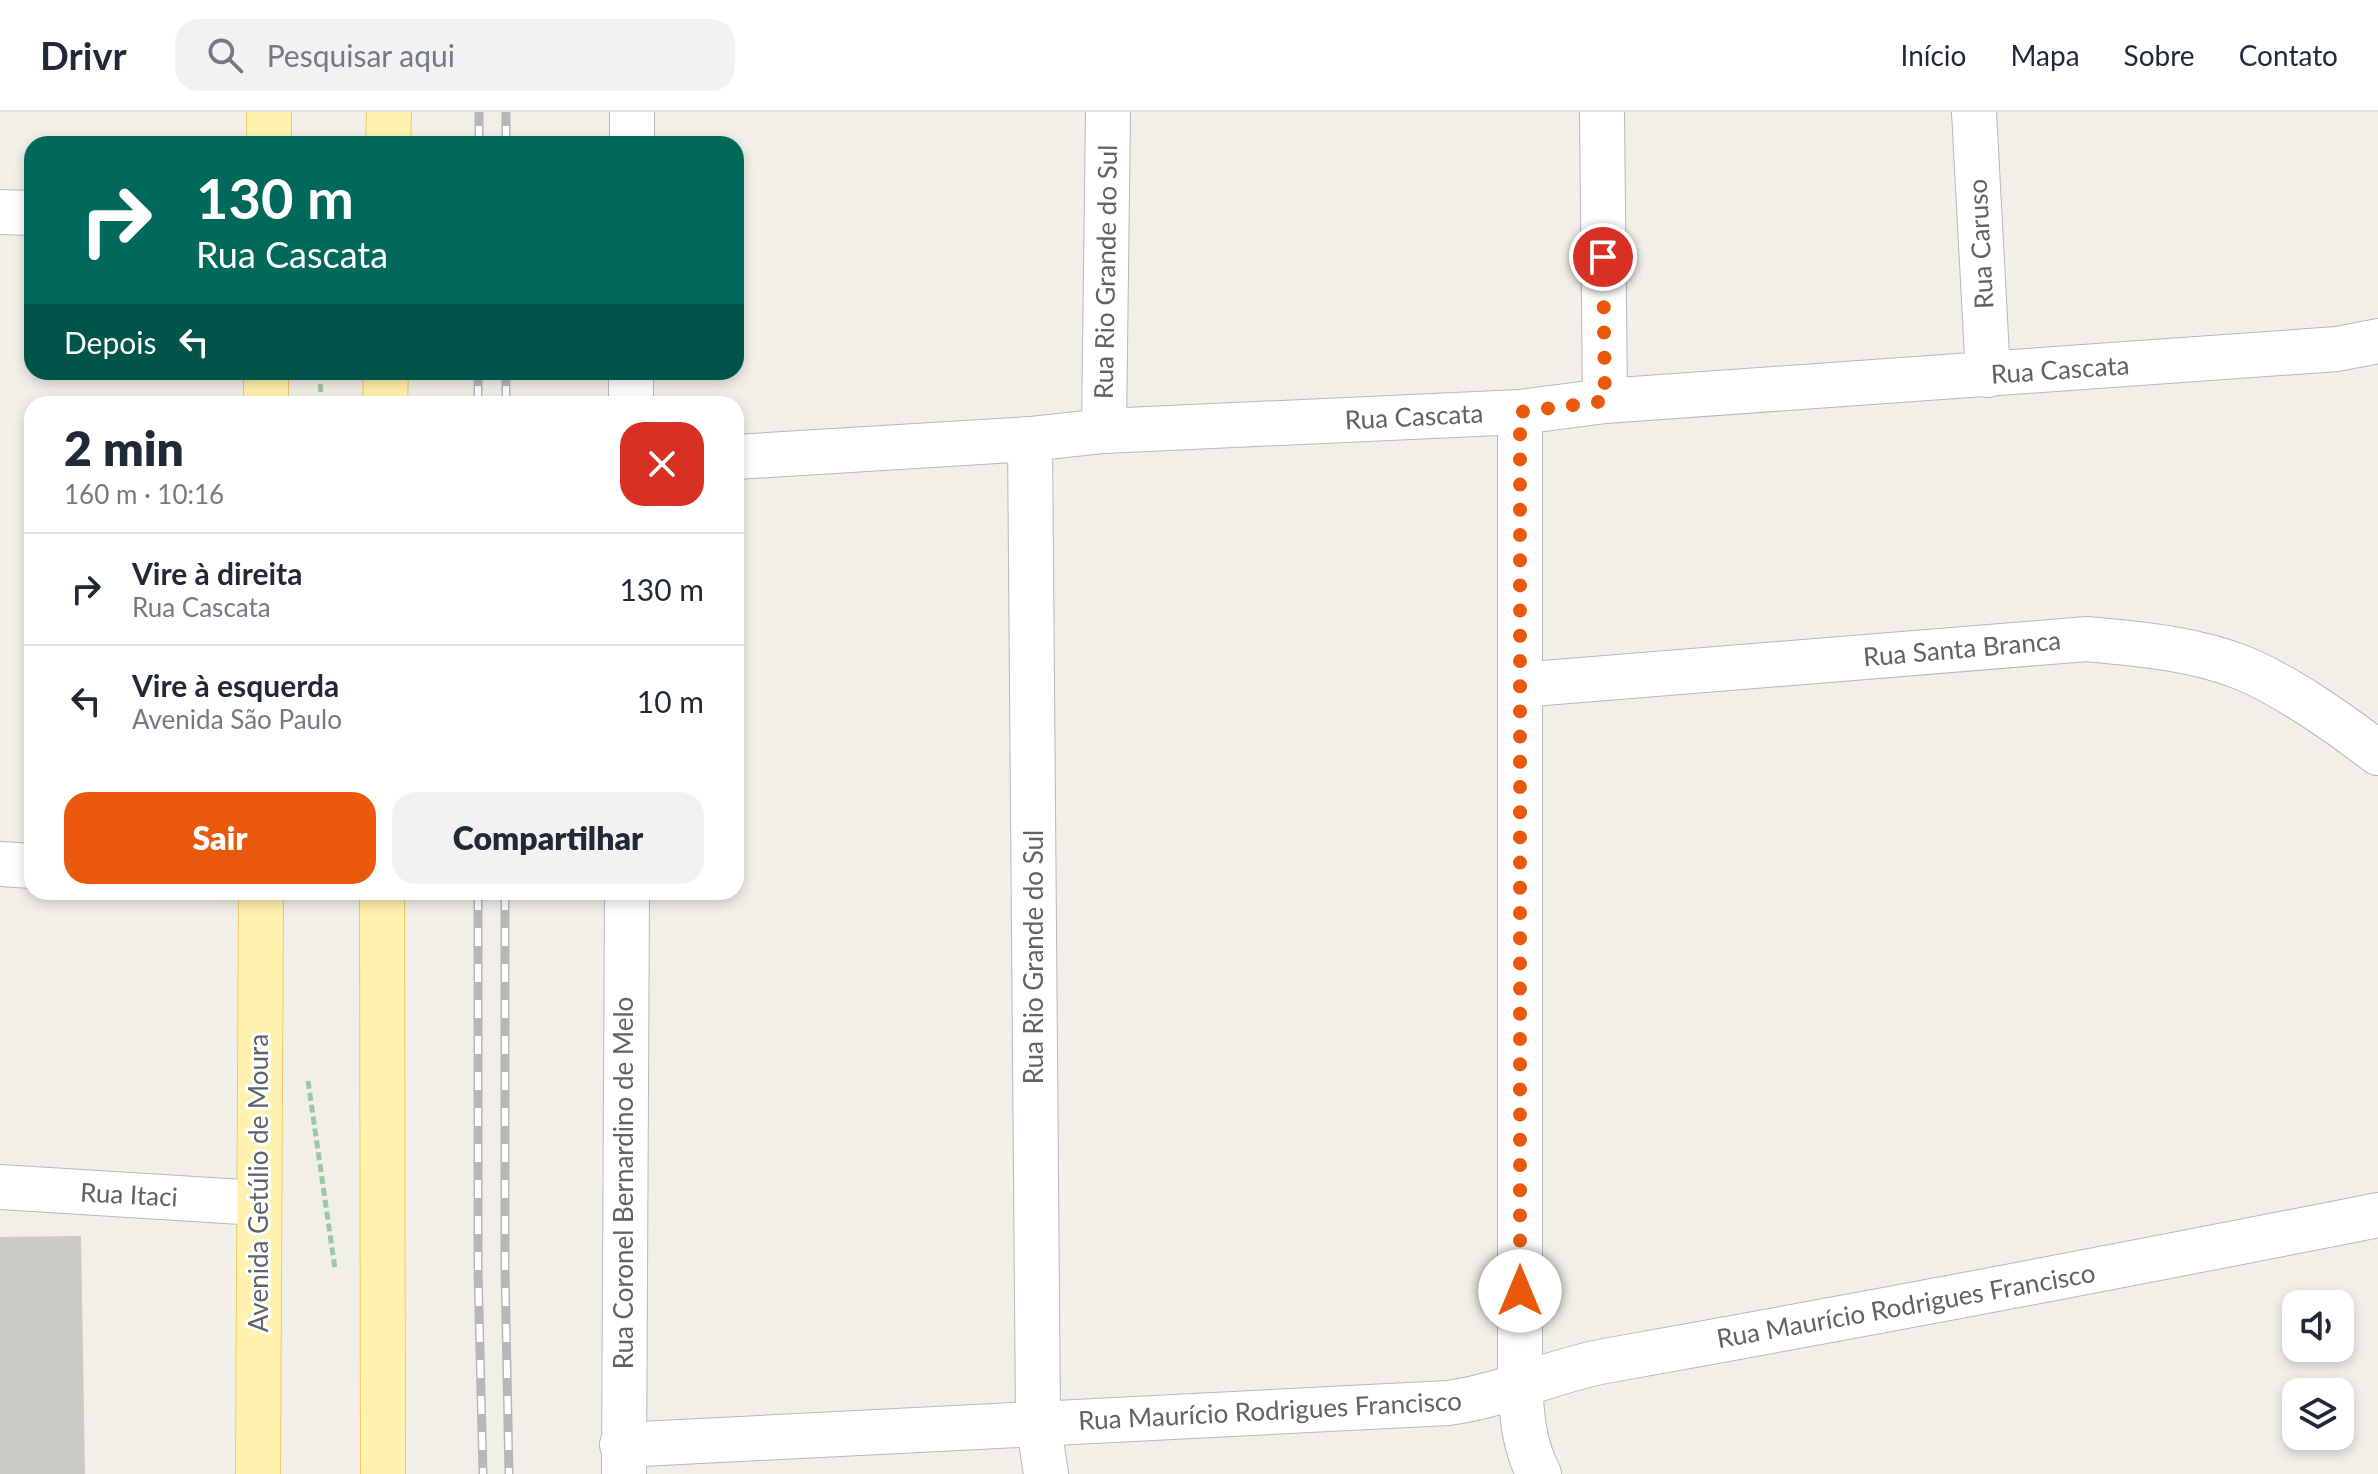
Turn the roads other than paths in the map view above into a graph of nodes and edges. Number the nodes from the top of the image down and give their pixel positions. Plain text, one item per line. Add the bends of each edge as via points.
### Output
1 (269, 112) edge
2 (389, 112) edge
3 (632, 112) edge
4 (1108, 112) edge
5 (1602, 112) edge
6 (1974, 112) edge
7 (269, 136) edge
8 (388, 136) edge
9 (632, 136) edge
10 (0, 212) edge
11 (24, 213) edge
12 (2378, 341) edge
13 (1988, 375) junction
14 (1605, 401) junction
15 (1520, 412) junction
16 (1104, 431) junction
17 (1030, 439) junction
18 (744, 457) edge
19 (1520, 685) junction
20 (2378, 753) edge
21 (0, 864) edge
22 (24, 866) edge
23 (261, 900) edge
24 (382, 900) edge
25 (627, 900) edge
26 (0, 1187) edge
27 (258, 1203) junction
28 (2378, 1215) edge
29 (1520, 1386) junction
30 (1038, 1422) junction
31 (623, 1460) edge
32 (258, 1474) edge
33 (383, 1474) edge
34 (1046, 1474) edge
35 (1539, 1474) edge

1 - 7 main road
2 - 8 main road
3 - 9 street
4 - 16 street, Rua Rio Grande do Sul
5 - 14 street
6 - 13 street, Rua Caruso
10 - 11 street
12 - 13 street, Rua Cascata via 2337,349
13 - 14 street, Rua Cascata
14 - 15 street, Rua Cascata
15 - 16 street, Rua Cascata
15 - 19 street
16 - 17 street, Rua Cascata
17 - 18 street, Rua Cascata
17 - 30 street, Rua Rio Grande do Sul
19 - 20 street, Rua Santa Branca via 2087,639 2171,648 2243,668 2340,723
19 - 29 street
21 - 22 street
23 - 27 main road, Avenida Getúlio de Moura
24 - 33 main road
25 - 31 street, Rua Coronel Bernardino de Melo
26 - 27 street, Rua Itaci
27 - 32 main road, Avenida Getúlio de Moura
28 - 29 street, Rua Maurício Rodrigues Francisco via 1954,1299 1597,1362
29 - 30 street, Rua Maurício Rodrigues Francisco via 1448,1403
29 - 35 street via 1523,1428
30 - 31 street, Rua Maurício Rodrigues Francisco
30 - 34 street, Rua Rio Grande do Sul

